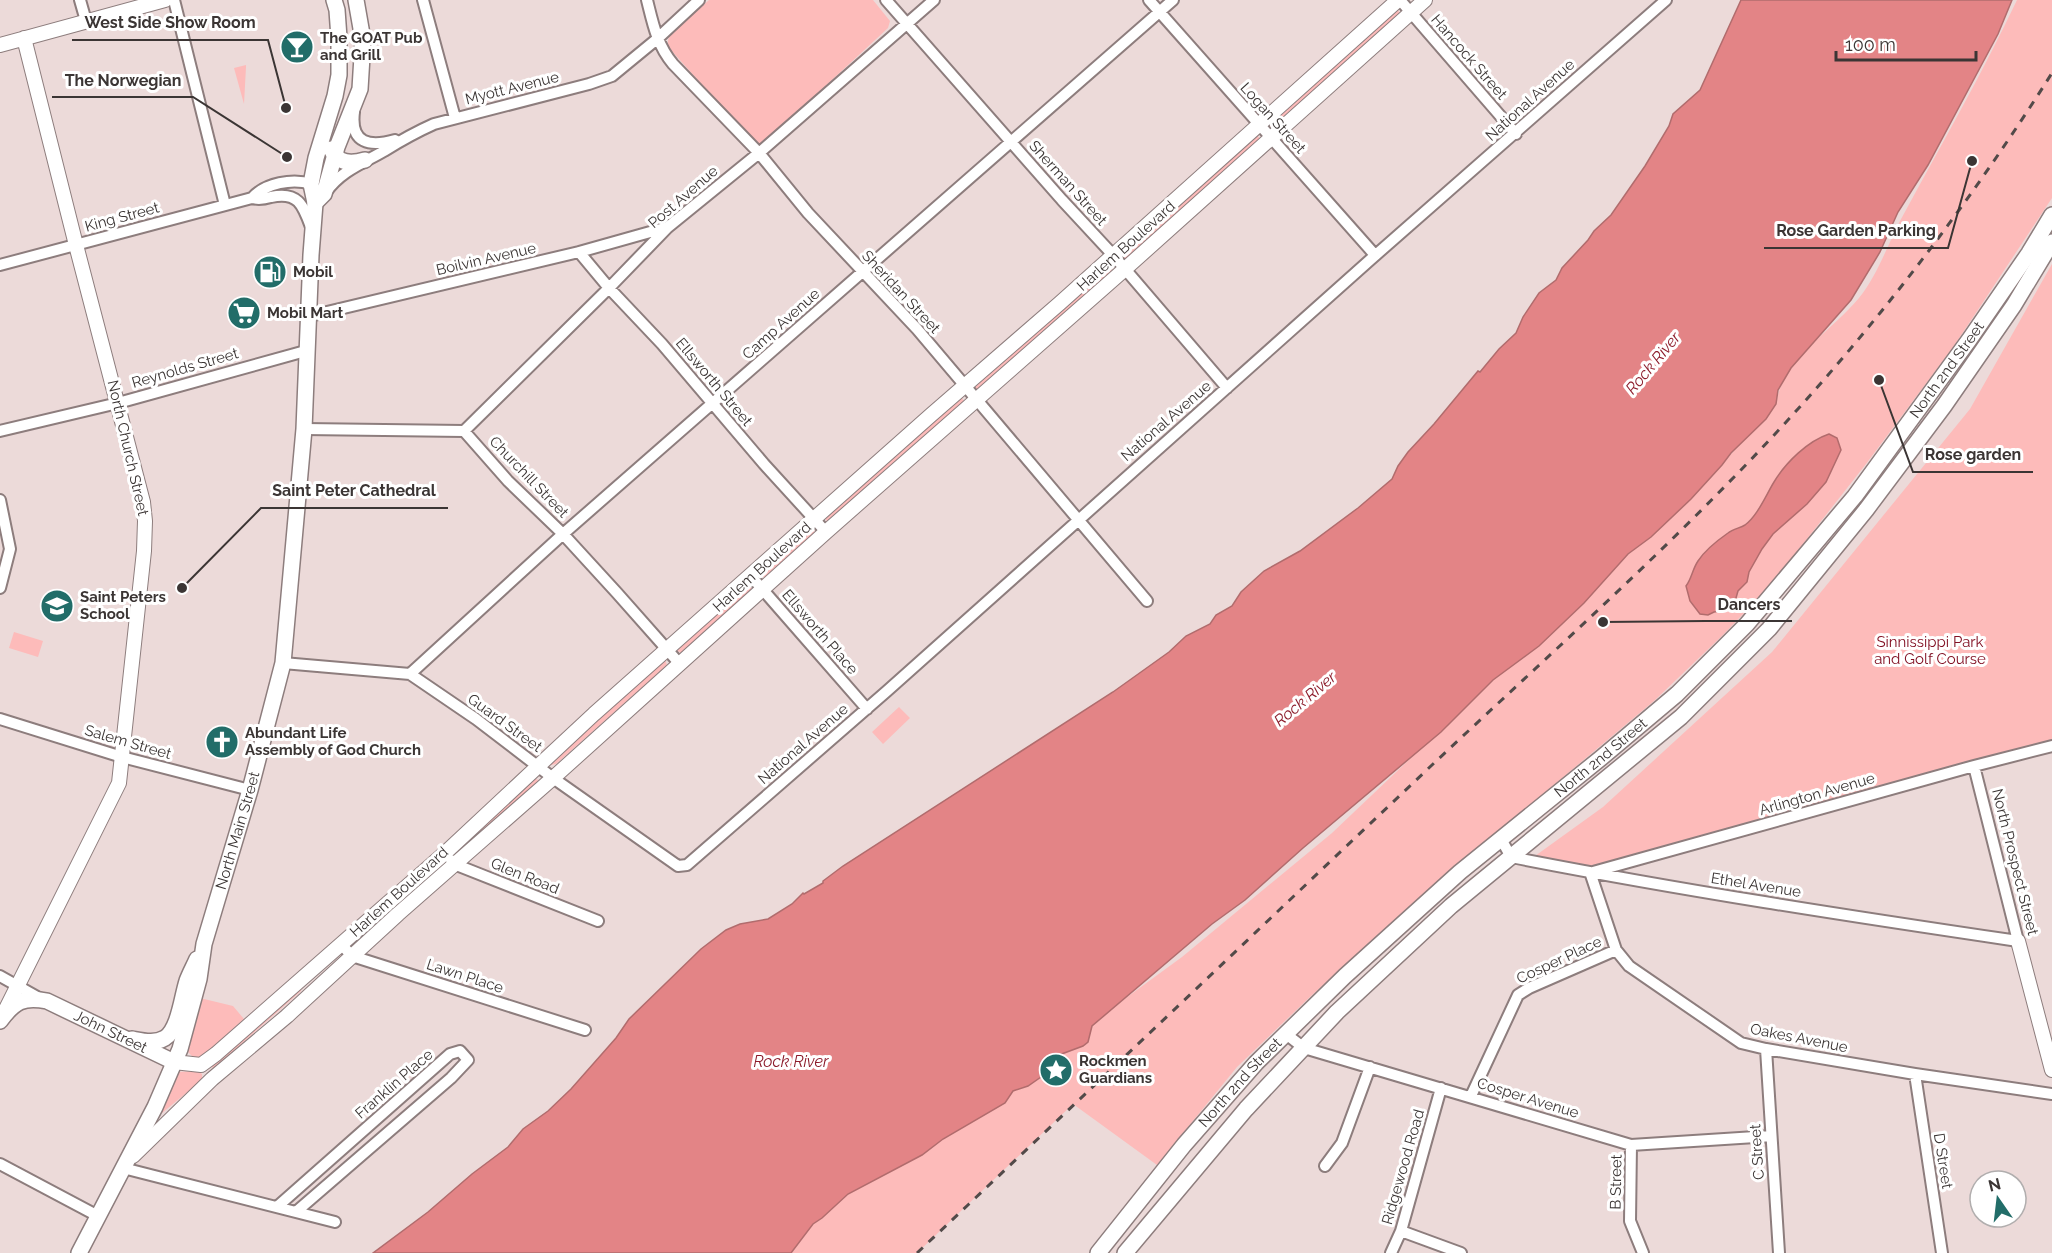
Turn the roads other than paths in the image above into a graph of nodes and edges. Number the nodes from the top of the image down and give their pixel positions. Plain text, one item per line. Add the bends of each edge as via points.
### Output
1 (80, 0) edge
2 (165, 0) edge
3 (174, 0) edge
4 (334, 0) edge
5 (356, 0) edge
6 (423, 0) edge
7 (647, 0) edge
8 (699, 0) edge
9 (886, 0) edge
10 (934, 0) edge
11 (1149, 0) edge
12 (1173, 0) edge
13 (1399, 0) edge
14 (1425, 0) edge
15 (1666, 0) edge
16 (1411, 12) junction
17 (1160, 13) junction
18 (86, 21) junction
19 (906, 24) junction
20 (24, 38) junction
21 (657, 39) junction
22 (0, 45) edge
23 (335, 96) junction
24 (355, 104) junction
25 (455, 118) junction
26 (1258, 124) junction
27 (1516, 134) junction
28 (407, 137) junction
29 (1272, 138) junction
30 (1011, 143) junction
31 (759, 153) junction
32 (334, 156) junction
33 (365, 160) junction
34 (311, 184) junction
35 (252, 198) junction
36 (320, 199) junction
37 (225, 206) junction
38 (2052, 215) edge
39 (668, 227) junction
40 (313, 233) junction
41 (2052, 242) edge
42 (76, 245) junction
43 (579, 252) junction
44 (1113, 255) junction
45 (1375, 255) junction
46 (0, 265) edge
47 (1125, 269) junction
48 (862, 272) junction
49 (609, 288) junction
50 (310, 316) junction
51 (309, 350) junction
52 (964, 386) junction
53 (1227, 388) junction
54 (977, 400) junction
55 (118, 403) junction
56 (713, 405) junction
57 (304, 429) junction
58 (0, 430) edge
59 (464, 431) junction
60 (0, 500) edge
61 (814, 518) junction
62 (1078, 519) junction
63 (3, 520) edge
64 (826, 532) junction
65 (563, 534) junction
66 (750, 575) junction
67 (0, 588) edge
68 (763, 589) junction
69 (1147, 601) dead end
70 (666, 649) junction
71 (283, 663) junction
72 (679, 663) junction
73 (410, 674) junction
74 (867, 709) junction
75 (0, 719) edge
76 (2052, 746) edge
77 (123, 757) junction
78 (539, 766) junction
79 (1974, 766) junction
80 (553, 778) junction
81 (250, 790) junction
82 (1501, 839) junction
83 (445, 853) junction
84 (1511, 857) junction
85 (454, 864) junction
86 (687, 866) joint
87 (1590, 873) junction
88 (598, 921) dead end
89 (2018, 941) junction
90 (204, 944) junction
91 (341, 944) junction
92 (1616, 950) junction
93 (352, 956) junction
94 (0, 976) edge
95 (20, 993) junction
96 (0, 1020) edge
97 (585, 1030) dead end
98 (1286, 1034) junction
99 (117, 1036) junction
100 (1304, 1048) junction
101 (1766, 1049) junction
102 (174, 1062) junction
103 (201, 1065) junction
104 (1370, 1067) junction
105 (2052, 1070) edge
106 (1915, 1074) junction
107 (212, 1079) junction
108 (1441, 1088) junction
109 (2052, 1094) edge
110 (1471, 1096) junction
111 (1771, 1136) junction
112 (1631, 1145) junction
113 (0, 1164) edge
114 (124, 1166) junction
115 (1325, 1166) dead end
116 (278, 1206) junction
117 (297, 1211) junction
118 (98, 1216) junction
119 (335, 1222) dead end
120 (1401, 1231) junction
121 (79, 1253) edge
122 (1098, 1253) edge
123 (1125, 1253) edge
124 (1391, 1253) edge
125 (1461, 1253) edge
126 (1643, 1253) edge
127 (1779, 1253) edge
128 (1942, 1253) edge

1 - 18 street
2 - 18 street
3 - 37 street
4 - 23 main road, North Main Street via 339,38
5 - 24 main road, North Main Street via 363,40 360,89
6 - 25 street
7 - 21 street, Sheridan Street
8 - 21 street, Myott Avenue
9 - 19 street, Sherman Street
10 - 19 street, Post Avenue
11 - 17 street, Logan Street
12 - 17 street, Camp Avenue
13 - 16 street, Hancock Street
13 - 26 street, Harlem Boulevard
14 - 16 street, Harlem Boulevard
15 - 27 street, National Avenue
16 - 27 street, Hancock Street
16 - 29 street, Harlem Boulevard
17 - 26 street, Logan Street
17 - 30 street, Camp Avenue
18 - 20 street
19 - 30 street, Sherman Street
19 - 31 street, Post Avenue
20 - 22 street
20 - 42 street, North Church Street
21 - 25 street, Myott Avenue via 605,79
21 - 31 street, Sheridan Street via 673,64
23 - 32 main road via 330,136
23 - 34 main road, North Main Street
24 - 28 street via 354,126 360,139 371,144
24 - 32 main road, North Main Street
25 - 28 street, Myott Avenue
26 - 29 street, Logan Street
26 - 44 street, Harlem Boulevard
27 - 45 street, National Avenue
28 - 33 street, Myott Avenue
29 - 45 street, Logan Street
29 - 47 street, Harlem Boulevard
30 - 44 street, Sherman Street
30 - 48 street, Camp Avenue
31 - 39 street, Post Avenue
31 - 48 street, Sheridan Street
32 - 33 main road via 347,162
32 - 36 main road, North Main Street
33 - 36 street, Myott Avenue via 340,176
34 - 35 street, King Street via 282,184 259,191
34 - 36 main road, North Main Street
35 - 37 street, King Street
35 - 40 street, King Street via 291,196 305,210
36 - 40 main road, North Main Street
37 - 42 street, King Street
38 - 82 main road, North 2nd Street via 1969,340 1855,496 1747,624 1677,694
39 - 43 street, Boilvin Avenue
39 - 49 street, Post Avenue
40 - 50 main road, North Main Street
41 - 84 main road, North 2nd Street via 2014,305 1937,416 1769,629 1681,717
42 - 46 street, King Street
42 - 55 street, North Church Street
43 - 49 street, Ellsworth Street
43 - 50 street, Boilvin Avenue
44 - 47 street, Sherman Street
44 - 52 street, Harlem Boulevard
45 - 53 street, National Avenue
47 - 53 street, Sherman Street
47 - 54 street, Harlem Boulevard
48 - 52 street, Sheridan Street via 917,328
48 - 56 street, Camp Avenue
49 - 56 street, Ellsworth Street
49 - 59 street, Post Avenue
50 - 51 main road, North Main Street
51 - 55 street, Reynolds Street
51 - 57 main road, North Main Street
52 - 54 street, Sheridan Street
52 - 61 street, Harlem Boulevard
53 - 62 street, National Avenue
54 - 62 street, Sheridan Street
54 - 64 street, Harlem Boulevard
55 - 58 street, Reynolds Street
55 - 77 street, North Church Street via 145,520
56 - 61 street, Ellsworth Street
56 - 65 street, Camp Avenue
57 - 59 street
57 - 71 main road, North Main Street
59 - 65 street, Churchill Street
60 - 63 street
61 - 64 street, Ellsworth Street
61 - 66 street, Harlem Boulevard
62 - 69 street, Sheridan Street
62 - 74 street, National Avenue
63 - 67 street via 10,549
64 - 68 street, Harlem Boulevard
65 - 70 street, Churchill Street
65 - 73 street, Camp Avenue
66 - 68 street, Ellsworth Place
66 - 70 street, Harlem Boulevard
68 - 72 street, Harlem Boulevard
68 - 74 street, Ellsworth Place
70 - 72 street, Churchill Street
70 - 78 street, Harlem Boulevard
71 - 73 street, Guard Street
71 - 81 main road, North Main Street
72 - 80 street, Harlem Boulevard
73 - 78 street, Guard Street
74 - 86 street, National Avenue
75 - 77 street, Salem Street
76 - 79 street, Arlington Avenue
77 - 81 street, Salem Street
77 - 95 street, North Church Street via 119,783
78 - 80 street, Guard Street
78 - 83 street, Harlem Boulevard
79 - 87 street, Arlington Avenue
79 - 89 street, North Prospect Street
80 - 85 street, Harlem Boulevard
80 - 86 street, Guard Street via 678,866
81 - 90 main road, North Main Street
82 - 84 street
82 - 98 main road, North 2nd Street via 1345,976
83 - 85 street, Glen Road
83 - 91 street, Harlem Boulevard
84 - 87 street, Ethel Avenue
84 - 100 main road, North 2nd Street via 1451,906
85 - 88 street, Glen Road
85 - 93 street, Harlem Boulevard
87 - 89 street, Ethel Avenue
87 - 92 street, Oakes Avenue
89 - 105 street, North Prospect Street
90 - 99 main road via 172,1031 149,1042
90 - 102 main road, North Main Street via 200,978
91 - 93 street, Lawn Place
91 - 103 street, Harlem Boulevard
92 - 101 street, Oakes Avenue via 1629,966 1741,1043
92 - 110 street, Cosper Place via 1518,994
93 - 97 street, Lawn Place
93 - 107 street, Harlem Boulevard
94 - 95 street, John Street
95 - 96 main road, North Church Street
95 - 99 main road, John Street
98 - 100 street, Cosper Avenue
98 - 122 main road, North 2nd Street via 1184,1145
99 - 102 main road, John Street
100 - 104 street, Cosper Avenue
100 - 123 main road, North 2nd Street via 1246,1109
101 - 106 street, Oakes Avenue
101 - 111 street, C Street
102 - 103 street
102 - 114 main road, North Main Street
103 - 107 street
104 - 108 street, Cosper Avenue
104 - 115 street via 1342,1143
106 - 109 street, Oakes Avenue
106 - 128 street, D Street
107 - 114 street, Harlem Boulevard
108 - 110 street, Cosper Avenue
108 - 120 street, Ridgewood Road
110 - 112 street, Cosper Avenue
111 - 112 street, Cosper Avenue
111 - 127 street, C Street
112 - 126 street, B Street via 1630,1221
113 - 118 street
114 - 116 street
114 - 118 main road, North Main Street
116 - 117 street
116 - 117 street, Franklin Place via 450,1054 460,1051 468,1060 451,1078
117 - 119 street
118 - 121 main road, North Main Street
120 - 124 street, Ridgewood Road
120 - 125 street

